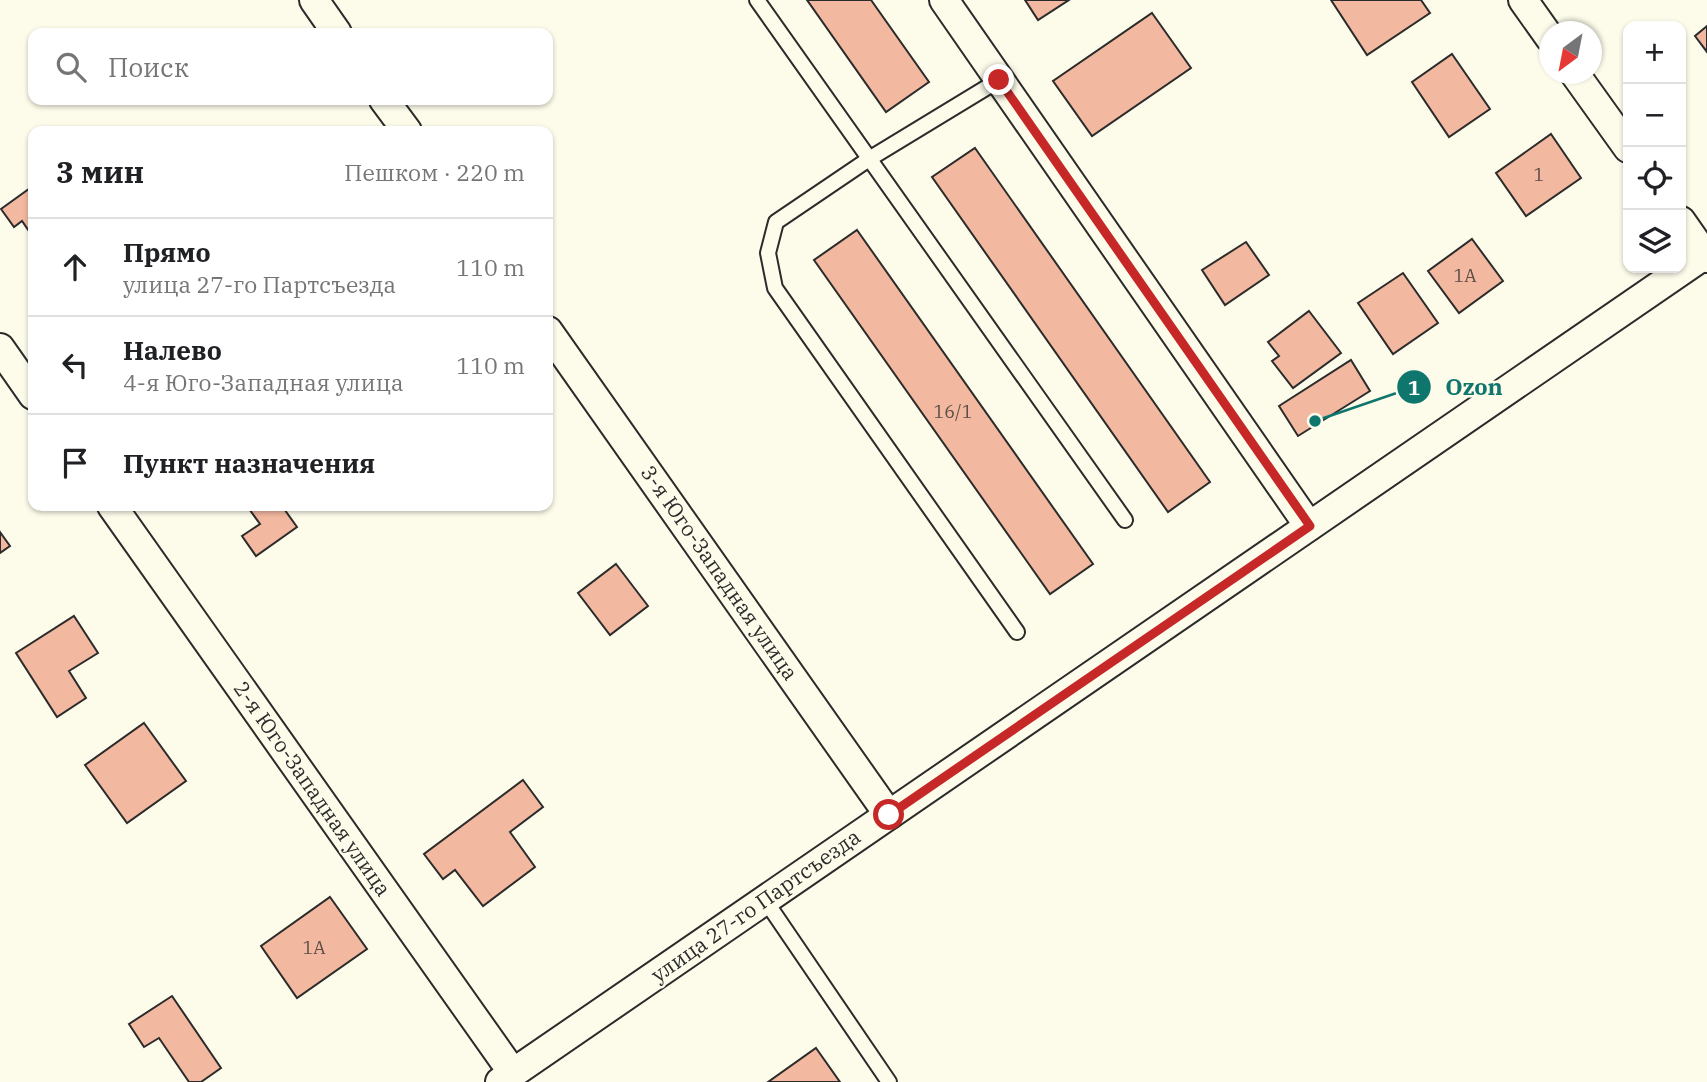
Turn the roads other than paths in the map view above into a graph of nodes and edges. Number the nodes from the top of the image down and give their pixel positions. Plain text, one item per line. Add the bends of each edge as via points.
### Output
1 (314, 0) edge
2 (757, 0) edge
3 (944, 0) edge
4 (1522, 0) edge
5 (1539, 24) edge
6 (334, 28) edge
7 (999, 80) junction
8 (1582, 84) edge
9 (388, 105) edge
10 (403, 126) edge
11 (1627, 147) edge
12 (869, 159) junction
13 (1686, 228) edge
14 (1706, 255) edge
15 (553, 338) edge
16 (0, 348) edge
17 (28, 388) edge
18 (115, 511) edge
19 (1125, 520) dead end
20 (1310, 526) junction
21 (1017, 632) dead end
22 (889, 815) junction
23 (765, 900) junction
24 (507, 1078) edge
25 (889, 1082) edge

1 - 6 street
2 - 12 lane
3 - 7 street
4 - 5 street
7 - 12 lane
7 - 20 street
8 - 11 street
9 - 10 street
12 - 19 lane
12 - 21 lane via 776,222 768,253 775,288
13 - 14 street
14 - 20 street, улица 27-го Партсъезда
15 - 22 street, 3-я Юго-Западная улица
16 - 17 street
18 - 24 street, 2-я Юго-Западная улица
20 - 22 street, улица 27-го Партсъезда
22 - 23 street, улица 27-го Партсъезда
23 - 24 street, улица 27-го Партсъезда
23 - 25 lane

